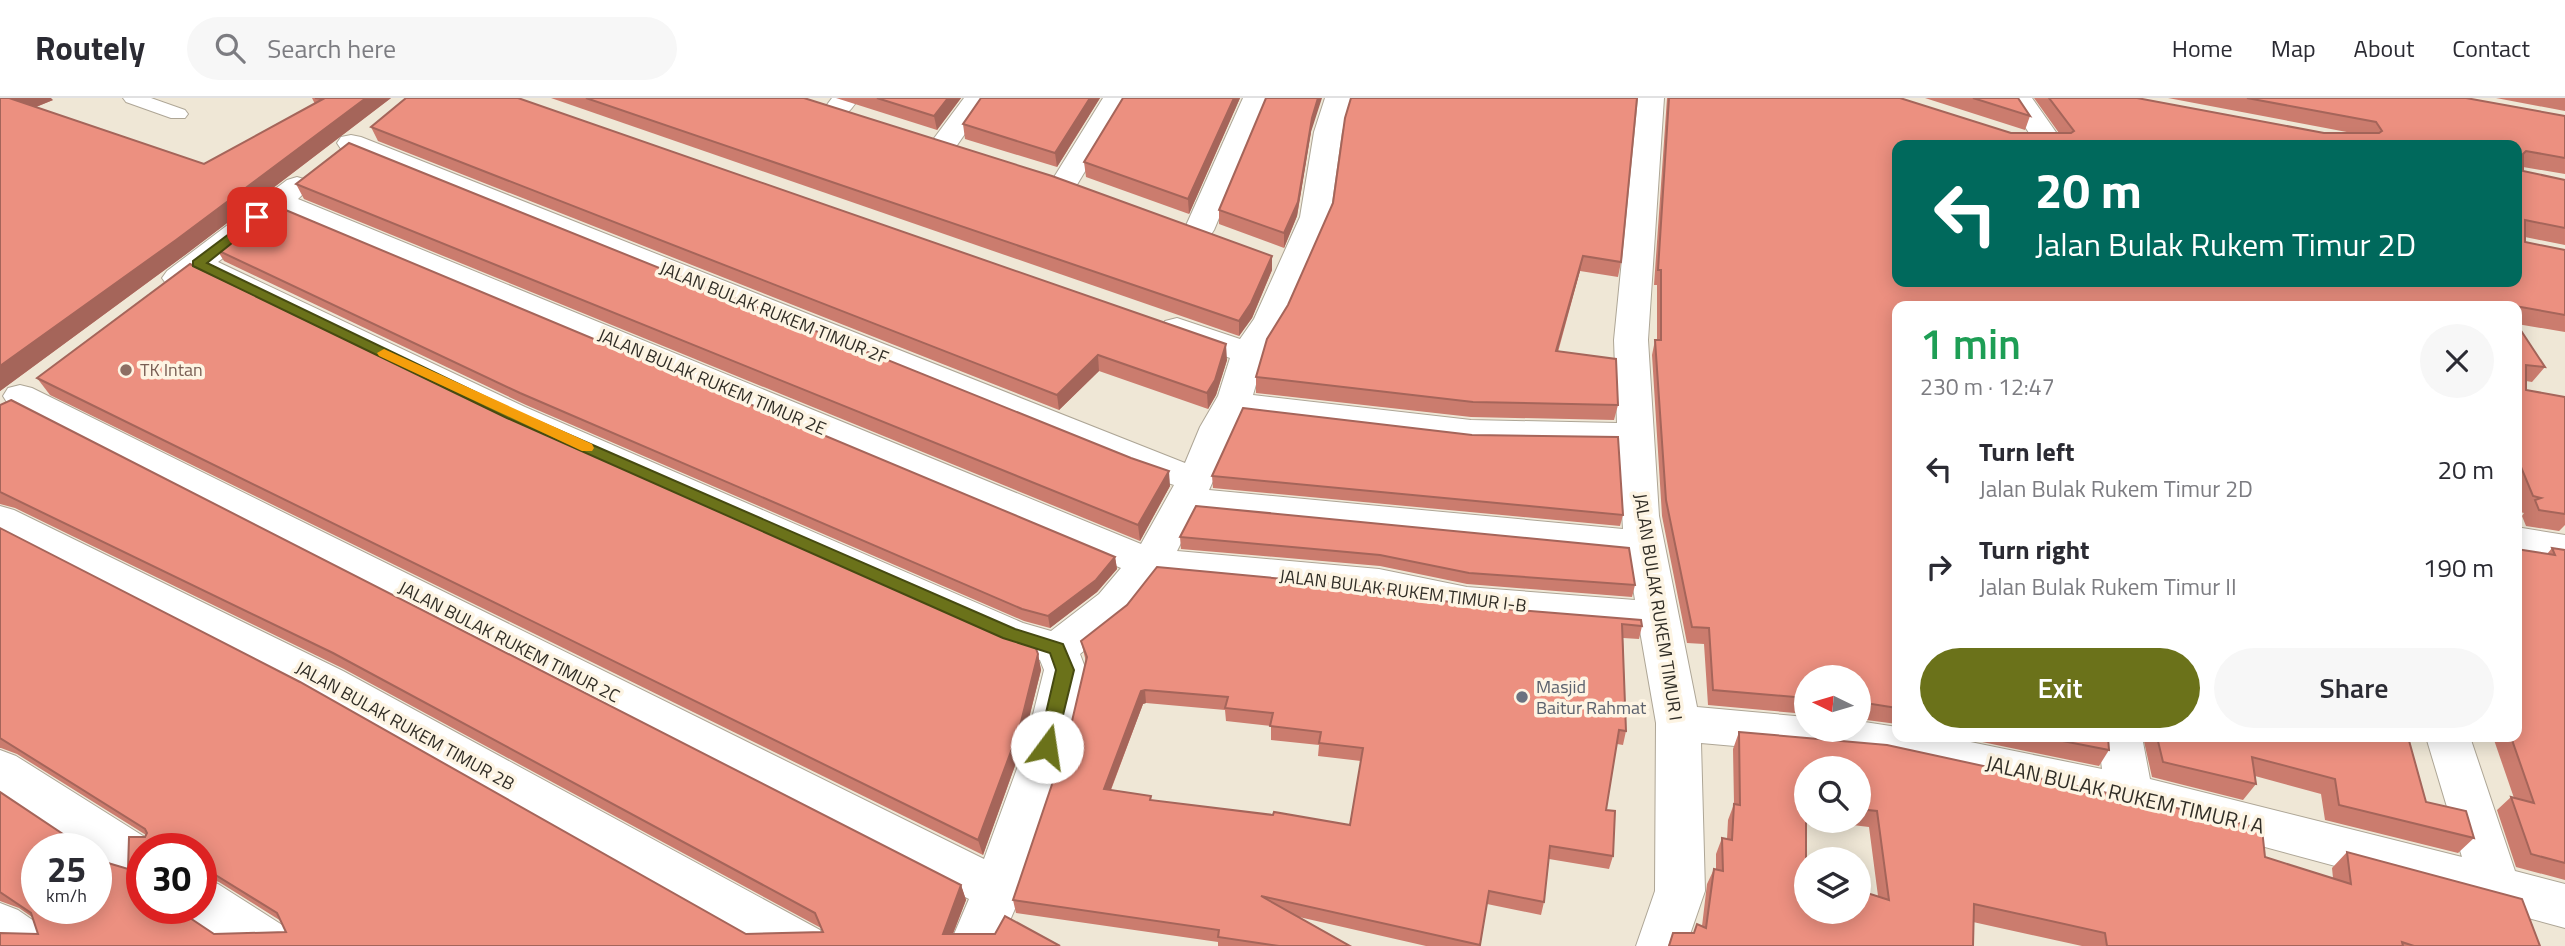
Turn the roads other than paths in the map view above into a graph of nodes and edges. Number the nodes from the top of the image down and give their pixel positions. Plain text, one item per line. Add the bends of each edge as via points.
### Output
1 (133, 98) edge
2 (977, 98) edge
3 (1116, 98) edge
4 (1256, 98) edge
5 (1338, 98) edge
6 (1651, 98) edge
7 (2019, 98) edge
8 (178, 114) dead end
9 (381, 121) edge
10 (2048, 140) edge
11 (943, 145) edge
12 (333, 157) junction
13 (1065, 182) edge
14 (277, 201) junction
15 (1199, 230) edge
16 (198, 264) junction
17 (153, 297) edge
18 (1157, 321) edge
19 (1248, 353) junction
20 (21, 395) edge
21 (1231, 404) junction
22 (1636, 435) junction
23 (1190, 490) junction
24 (0, 519) edge
25 (2522, 542) edge
26 (1646, 545) junction
27 (2565, 549) edge
28 (1148, 563) junction
29 (1659, 617) junction
30 (1057, 649) junction
31 (1678, 723) junction
32 (2121, 742) edge
33 (2450, 742) edge
34 (0, 769) edge
35 (2129, 794) junction
36 (126, 851) edge
37 (2496, 887) junction
38 (998, 890) junction
39 (2565, 906) edge
40 (217, 910) edge
41 (0, 926) edge
42 (29, 946) edge
43 (272, 946) edge
44 (802, 946) edge
45 (974, 946) edge
46 (1661, 946) edge

1 - 8 lane
2 - 11 street
3 - 13 street
4 - 15 street
5 - 19 street via 1315,217 1280,260 1270,319
6 - 22 street, JALAN BULAK RUKEM TIMUR I via 1631,340
7 - 10 street
9 - 12 street
12 - 14 street
12 - 23 street, JALAN BULAK RUKEM TIMUR 2F via 1147,463
14 - 16 street
14 - 28 street, JALAN BULAK RUKEM TIMUR 2E
16 - 17 street
16 - 30 street via 512,415 1009,634
18 - 19 street
19 - 21 street
20 - 38 street, JALAN BULAK RUKEM TIMUR 2C
21 - 22 street via 1471,432
21 - 23 street
22 - 26 street, JALAN BULAK RUKEM TIMUR I
23 - 26 street, JALAN BULAK RUKEM TIMUR 2F
23 - 28 street
24 - 44 street, JALAN BULAK RUKEM TIMUR 2B via 328,682
25 - 27 street
26 - 29 street, JALAN BULAK RUKEM TIMUR I
28 - 29 street, JALAN BULAK RUKEM TIMUR I-B via 1379,584 1467,602
28 - 30 street via 1113,605
29 - 31 street, JALAN BULAK RUKEM TIMUR I
30 - 38 street via 1065,670 1062,691
31 - 35 street, JALAN BULAK RUKEM TIMUR I A via 1879,741
31 - 46 street, JALAN BULAK RUKEM TIMUR I via 1680,891
32 - 35 street
33 - 37 street
34 - 36 street
35 - 37 street, JALAN BULAK RUKEM TIMUR I A
37 - 39 street, JALAN BULAK RUKEM TIMUR I A
38 - 45 street
40 - 43 street
41 - 42 street

